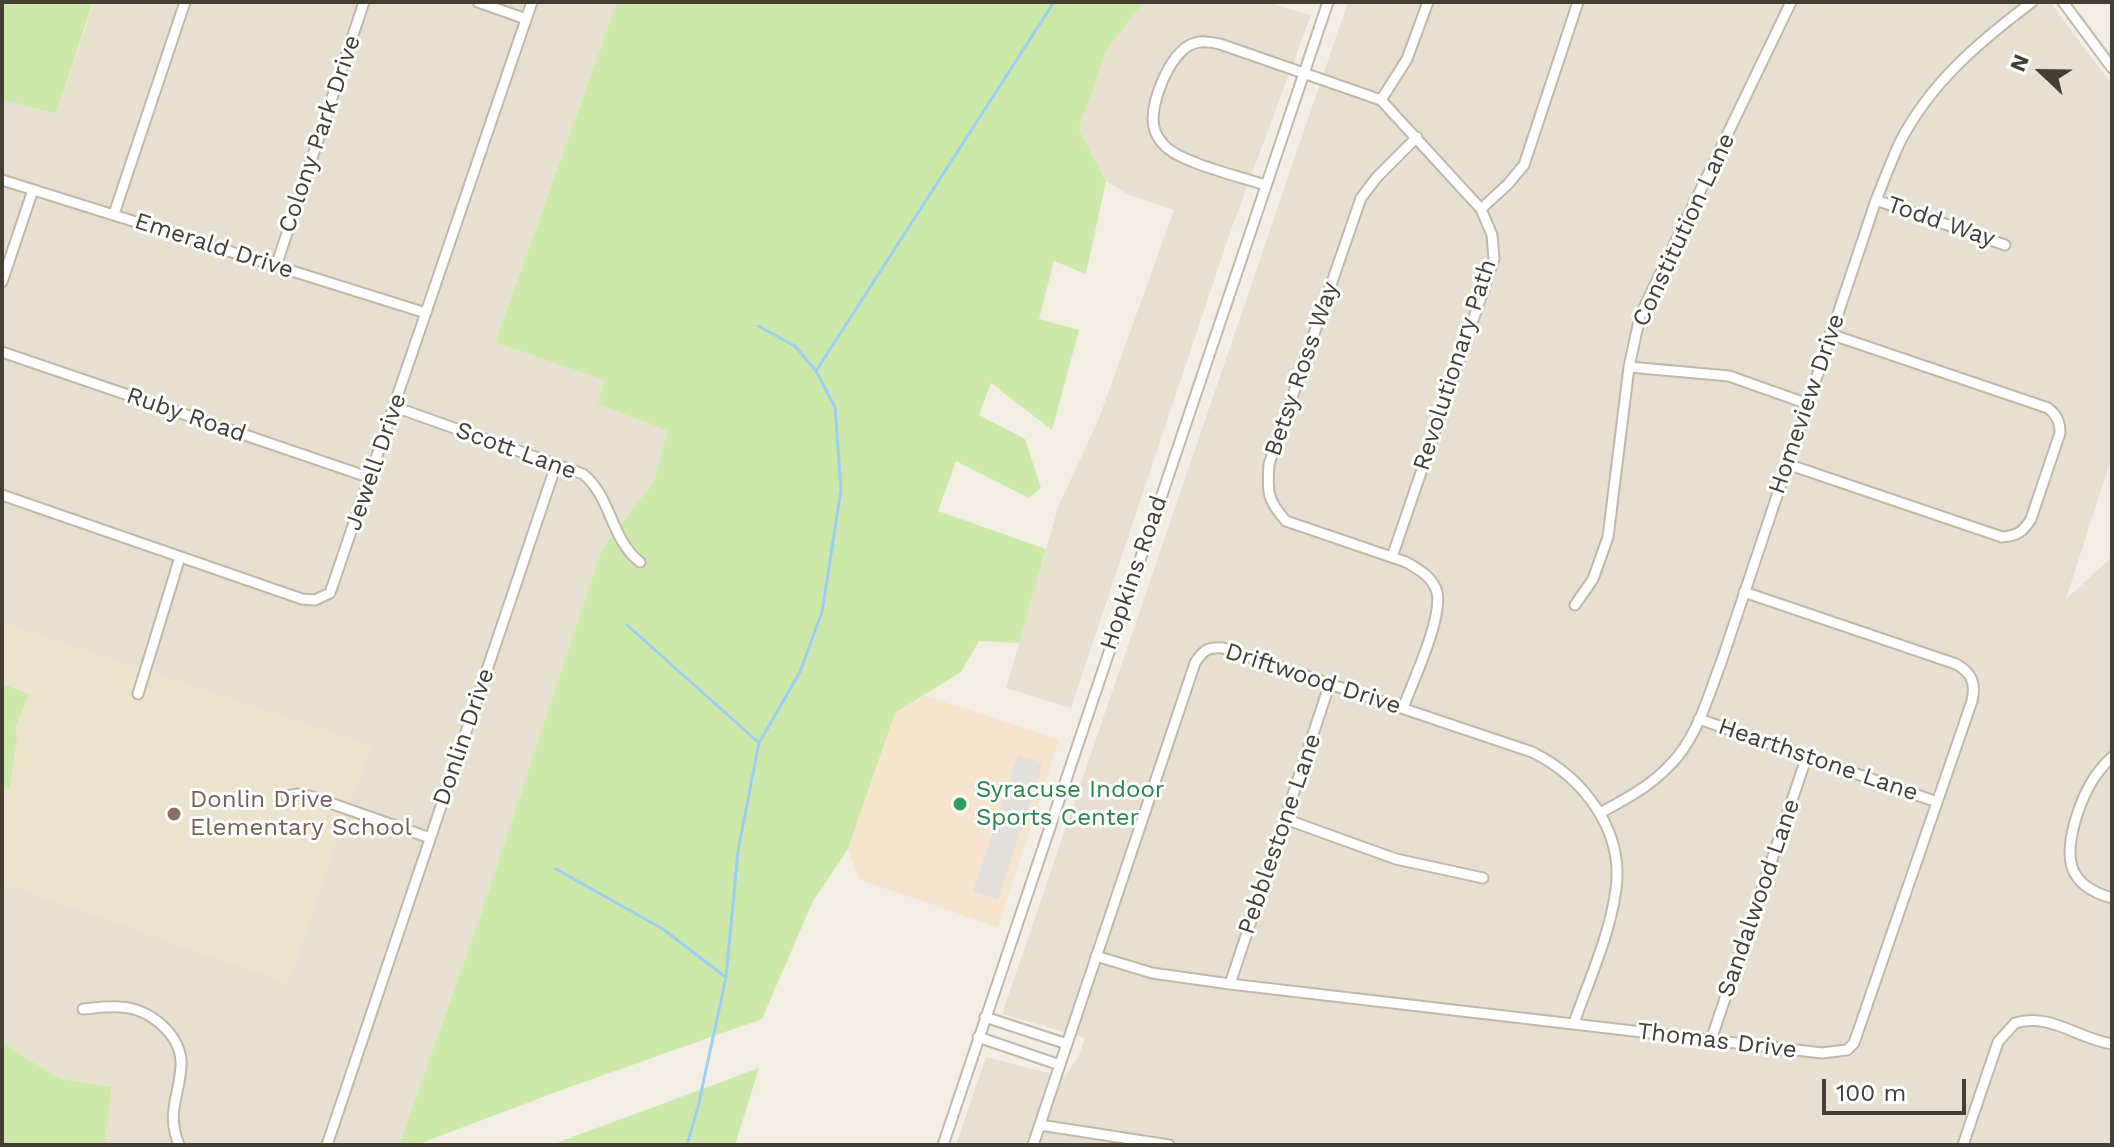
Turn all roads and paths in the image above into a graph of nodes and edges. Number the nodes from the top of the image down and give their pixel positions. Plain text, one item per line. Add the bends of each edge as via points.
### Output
1 (185, 2) edge
2 (364, 2) edge
3 (478, 2) edge
4 (532, 2) edge
5 (1328, 2) edge
6 (1428, 2) edge
7 (1578, 2) edge
8 (1791, 2) edge
9 (2032, 2) edge
10 (2063, 2) edge
11 (526, 19) junction
12 (2112, 68) edge
13 (1303, 73) junction
14 (1381, 100) junction
15 (1417, 137) junction
16 (2, 180) edge
17 (1265, 185) junction
18 (33, 190) junction
19 (1876, 200) junction
20 (1481, 209) junction
21 (114, 214) junction
22 (2005, 245) dead end
23 (276, 266) junction
24 (2, 282) edge
25 (426, 313) junction
26 (1830, 334) junction
27 (2, 352) edge
28 (1629, 367) junction
29 (1808, 404) junction
30 (395, 407) junction
31 (1787, 464) junction
32 (556, 465) junction
33 (371, 478) junction
34 (2, 495) edge
35 (180, 557) junction
36 (1392, 557) junction
37 (640, 562) dead end
38 (1744, 592) junction
39 (1575, 605) dead end
40 (1330, 683) junction
41 (138, 694) dead end
42 (1403, 708) junction
43 (1699, 719) junction
44 (1807, 756) junction
45 (2112, 757) edge
46 (286, 796) dead end
47 (1937, 802) junction
48 (1600, 813) junction
49 (1285, 819) junction
50 (430, 838) junction
51 (1483, 878) dead end
52 (2112, 898) edge
53 (1096, 956) junction
54 (1230, 984) junction
55 (83, 1009) dead end
56 (985, 1017) junction
57 (1574, 1023) junction
58 (978, 1037) junction
59 (1711, 1040) junction
60 (1067, 1044) junction
61 (2112, 1044) edge
62 (1060, 1065) junction
63 (1040, 1125) junction
64 (179, 1145) edge
65 (327, 1145) edge
66 (943, 1145) edge
67 (1033, 1145) edge
68 (1169, 1145) edge
69 (1963, 1145) edge

1 - 21 street
2 - 23 street, Colony Park Drive
3 - 11 street
4 - 11 street, Jewell Drive
5 - 13 street, Hopkins Road
6 - 14 street via 1407,59
7 - 20 street via 1524,165
8 - 28 street, Constitution Lane via 1640,316
9 - 19 street, Homeview Drive via 1986,37 1937,86 1899,144
10 - 12 street
11 - 25 street, Jewell Drive
13 - 14 street, Revolutionary Path
13 - 17 street, Hopkins Road
13 - 17 street via 1220,44 1199,42 1178,53 1165,76 1153,117 1154,131 1164,145 1185,158
14 - 15 street, Revolutionary Path
15 - 20 street, Revolutionary Path
15 - 36 street, Betsy Ross Way via 1361,198 1269,464 1267,489 1272,506 1286,521
16 - 18 street, Emerald Drive
17 - 56 street, Hopkins Road
18 - 21 street, Emerald Drive
18 - 24 street
19 - 22 street, Todd Way
19 - 26 street, Homeview Drive
20 - 36 street, Revolutionary Path via 1492,235 1494,259
21 - 23 street, Emerald Drive
23 - 25 street, Emerald Drive
25 - 30 street, Jewell Drive
26 - 29 street, Homeview Drive
26 - 31 street via 2048,408 2055,413 2060,433 2031,519 2018,535 2002,537
27 - 33 street, Ruby Road
28 - 29 street via 1729,376
28 - 39 street, Constitution Lane via 1608,537 1593,579
29 - 31 street, Homeview Drive
30 - 32 street, Scott Lane
30 - 33 street, Jewell Drive
31 - 38 street, Homeview Drive
32 - 37 street, Scott Lane via 590,480 629,553
32 - 50 street, Donlin Drive
33 - 35 street, Jewell Drive via 333,589 324,598 302,599
34 - 35 street, Jewell Drive
35 - 41 street
36 - 42 street, Betsy Ross Way via 1433,582 1438,603
38 - 43 street, Homeview Drive
38 - 47 street, Thomas Drive via 1966,670 1974,689 1972,701
40 - 42 street, Driftwood Drive
40 - 49 street, Pebblestone Lane
40 - 53 street, Driftwood Drive via 1223,648 1202,651
42 - 48 street, Driftwood Drive via 1548,760 1590,796
43 - 44 street, Hearthstone Lane
43 - 48 street, Homeview Drive via 1670,766
44 - 47 street, Hearthstone Lane
44 - 59 street, Sandalwood Lane
45 - 52 street via 2094,776 2080,805 2068,849 2081,881
46 - 50 street via 313,797
47 - 59 street, Thomas Drive via 1854,1043 1847,1050 1822,1053
48 - 57 street, Driftwood Drive via 1613,846 1617,887
49 - 51 street via 1396,859
49 - 54 street, Pebblestone Lane
50 - 65 street, Donlin Drive
53 - 54 street, Thomas Drive via 1152,973
53 - 60 street, Driftwood Drive
54 - 57 street, Thomas Drive
55 - 64 street via 123,1007 149,1017 176,1041 182,1062 171,1119
56 - 58 street, Hopkins Road
56 - 60 street
57 - 59 street, Thomas Drive
58 - 62 street
58 - 66 street, Hopkins Road
60 - 62 street, Driftwood Drive
61 - 69 street via 2039,1019 2015,1023 1997,1044
62 - 63 street, Driftwood Drive
63 - 67 street, Driftwood Drive
63 - 68 street

